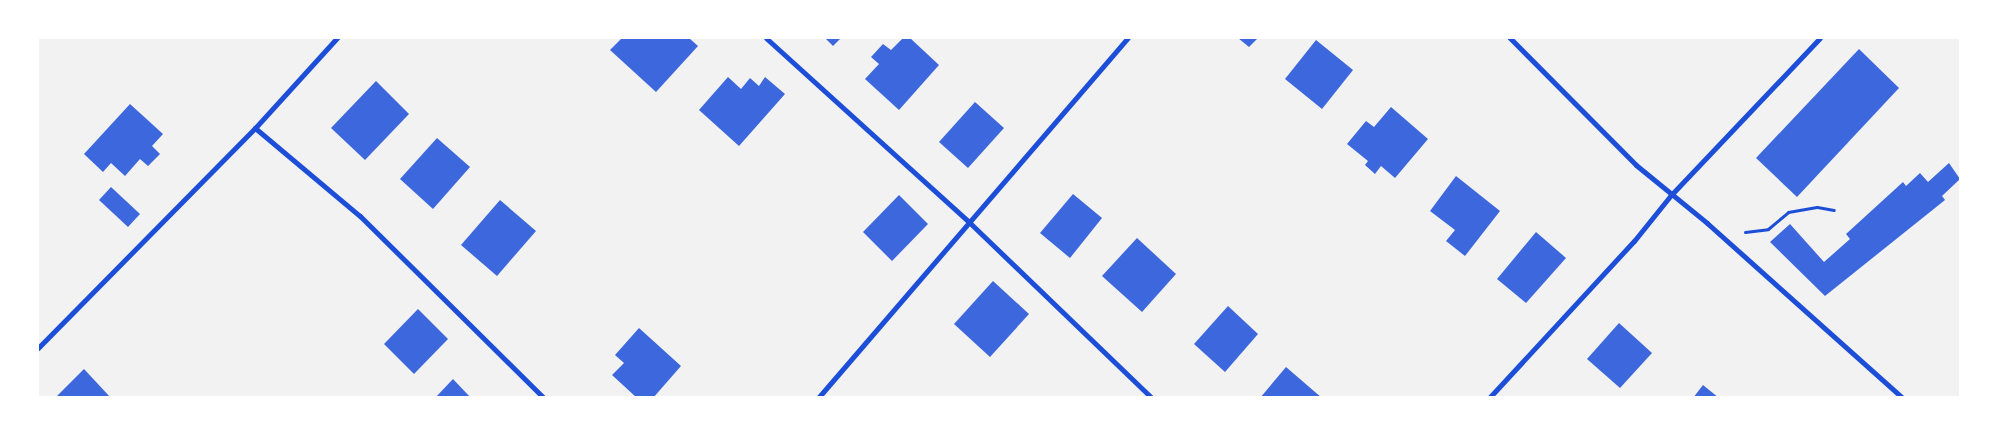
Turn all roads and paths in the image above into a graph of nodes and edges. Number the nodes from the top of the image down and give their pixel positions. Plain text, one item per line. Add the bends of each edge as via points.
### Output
1 (337, 38) edge
2 (766, 38) edge
3 (1128, 38) edge
4 (1510, 38) edge
5 (1820, 38) edge
6 (255, 128) junction
7 (1671, 195) junction
8 (1834, 210) dead end
9 (970, 223) junction
10 (1725, 239) junction
11 (38, 348) edge
12 (544, 398) edge
13 (818, 398) edge
14 (1152, 398) edge
15 (1489, 398) edge
16 (1903, 398) edge

1 - 6 street
2 - 9 street
3 - 9 street
4 - 7 street
5 - 7 street
6 - 11 street
6 - 12 street via 360,216
7 - 10 street
7 - 15 street via 1634,241
8 - 10 path via 1817,207 1788,212 1768,229 1750,230
9 - 13 street
9 - 14 street
10 - 16 street

